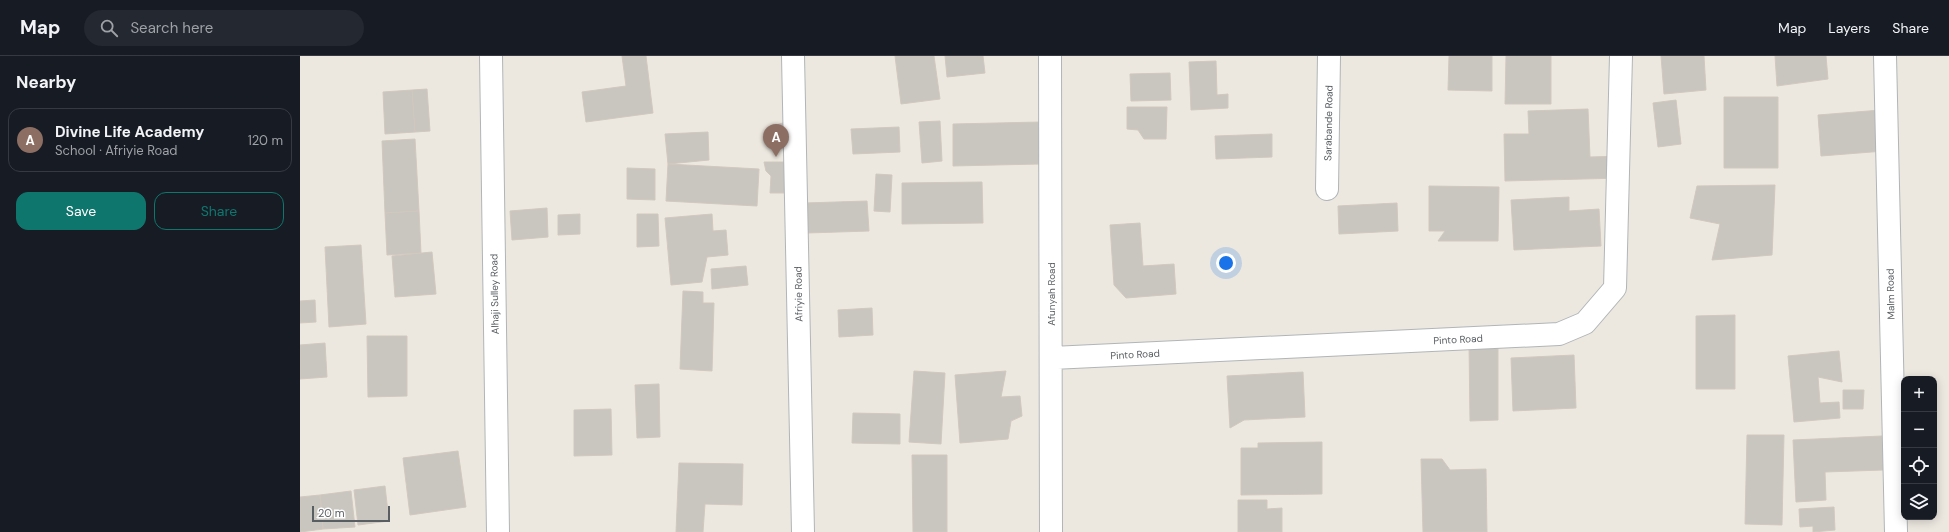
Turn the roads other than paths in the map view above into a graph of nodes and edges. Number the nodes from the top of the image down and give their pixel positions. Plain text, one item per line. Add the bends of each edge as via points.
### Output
1 (491, 56) edge
2 (793, 56) edge
3 (1050, 56) edge
4 (1329, 56) edge
5 (1621, 56) edge
6 (1885, 56) edge
7 (1327, 190) dead end
8 (1052, 358) junction
9 (498, 532) edge
10 (803, 532) edge
11 (1051, 532) edge
12 (1896, 532) edge

1 - 9 street, Alhaji Sulley Road
2 - 10 street, Afriyie Road
3 - 8 street, Afunyah Road
4 - 7 street, Sarabande Road
5 - 8 street, Pinto Road via 1615,288 1585,323 1559,334
6 - 12 street, Malm Road
8 - 11 street, Afunyah Road

